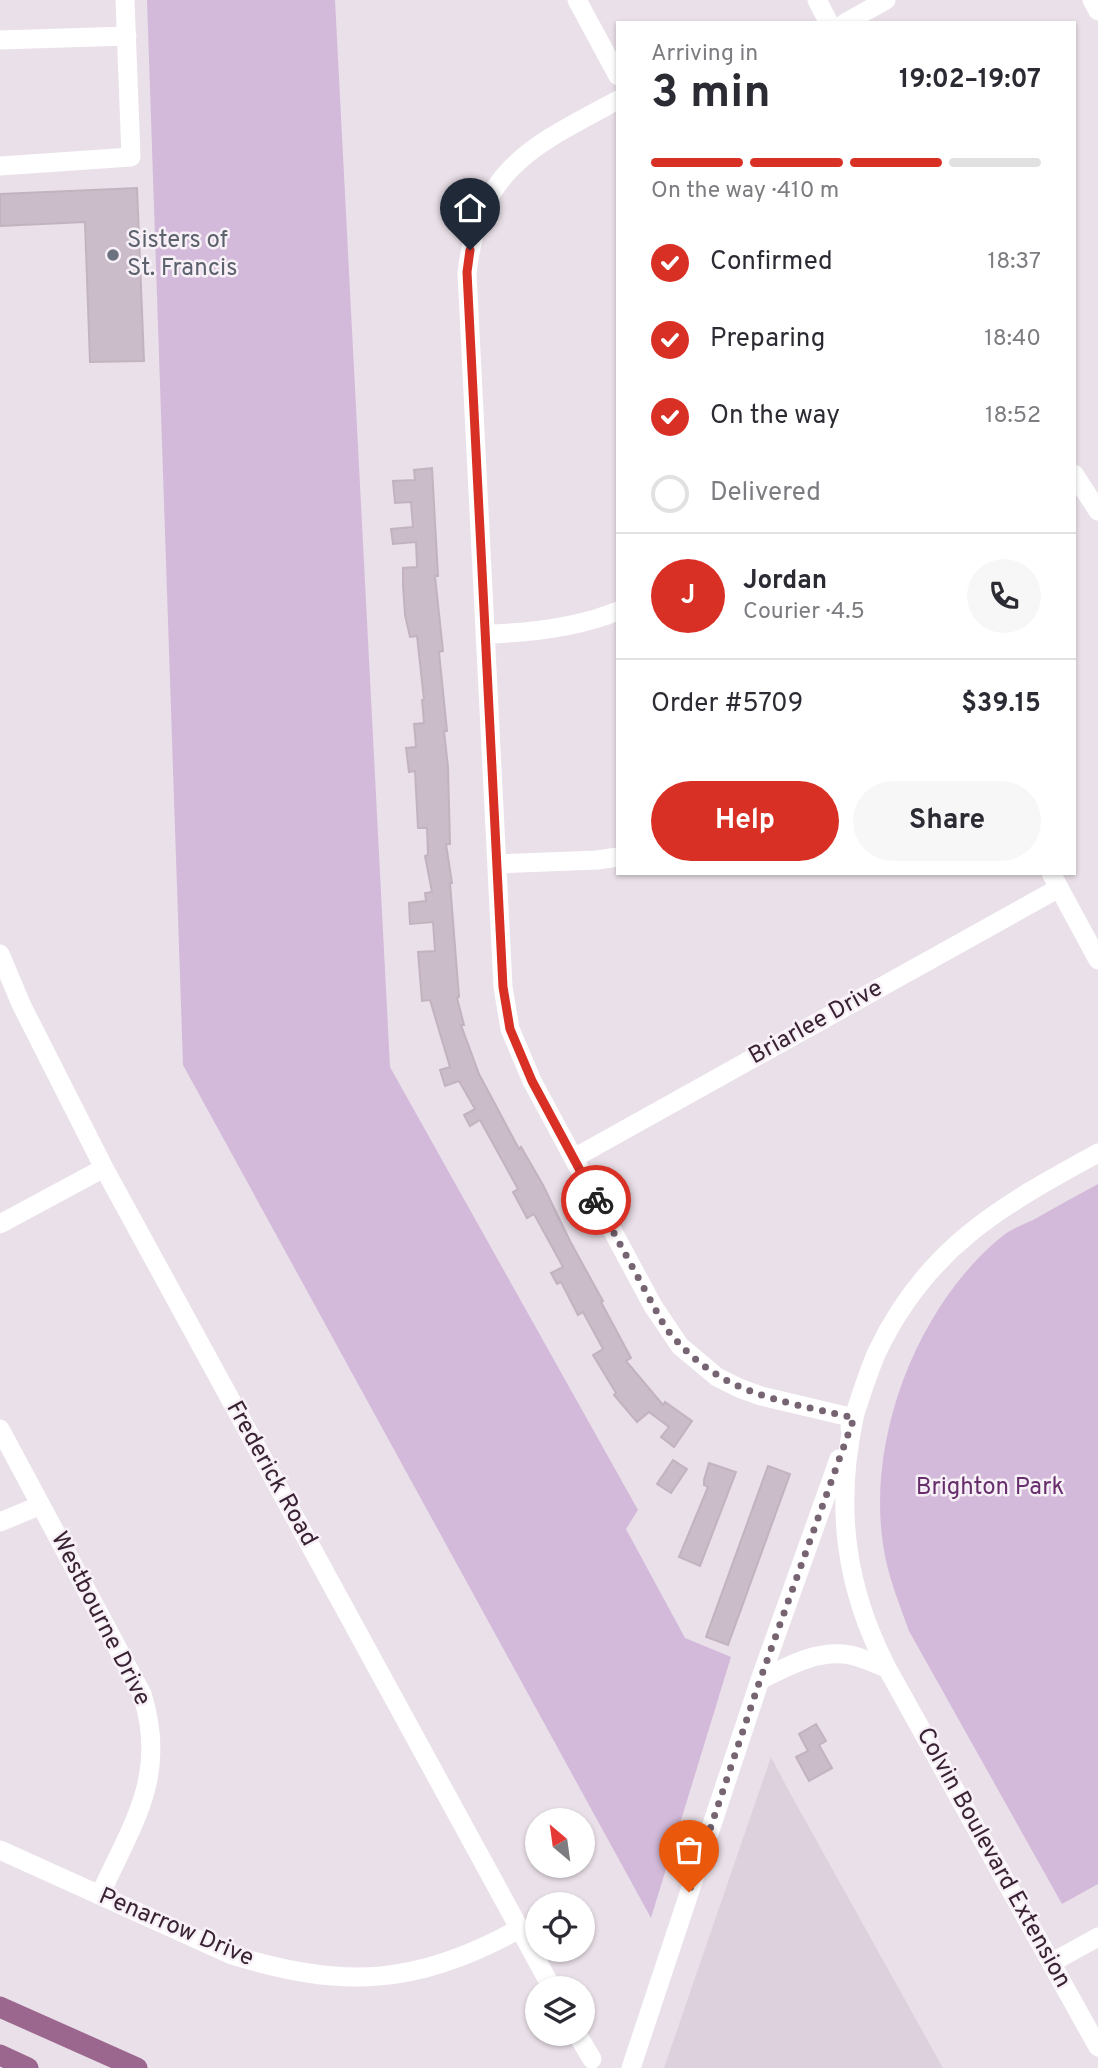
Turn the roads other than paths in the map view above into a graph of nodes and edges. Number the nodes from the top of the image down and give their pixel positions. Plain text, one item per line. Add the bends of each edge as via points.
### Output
1 (125, 0) edge
2 (577, 0) edge
3 (817, 0) edge
4 (886, 0) edge
5 (1092, 0) edge
6 (1098, 11) edge
7 (829, 21) edge
8 (849, 21) edge
9 (127, 36) junction
10 (0, 40) edge
11 (616, 72) edge
12 (616, 101) edge
13 (0, 166) edge
14 (1076, 477) edge
15 (1096, 503) edge
16 (616, 612) edge
17 (485, 634) junction
18 (616, 857) edge
19 (497, 864) junction
20 (1055, 881) edge
21 (0, 954) edge
22 (1098, 960) edge
23 (1098, 1153) edge
24 (574, 1158) junction
25 (104, 1168) junction
26 (0, 1224) edge
27 (854, 1418) junction
28 (0, 1429) edge
29 (41, 1504) junction
30 (0, 1522) edge
31 (887, 1668) junction
32 (760, 1680) junction
33 (0, 1850) edge
34 (100, 1895) junction
35 (519, 1929) junction
36 (1098, 1937) edge
37 (1051, 1963) junction
38 (545, 1976) edge
39 (0, 2007) edge
40 (584, 2046) edge
41 (1098, 2047) edge
42 (0, 2055) edge
43 (592, 2059) dead end
44 (29, 2068) edge
45 (136, 2068) edge
46 (631, 2068) edge

1 - 9 street
2 - 11 street
3 - 7 street
4 - 8 street
5 - 6 street
9 - 10 street
9 - 13 street via 131,157
12 - 17 street via 551,135 515,163 490,195 470,250 467,272
14 - 15 street
16 - 17 street via 542,631
17 - 19 street
18 - 19 street
19 - 24 street via 503,987 510,1029
20 - 22 street
20 - 24 street, Briarlee Drive
21 - 25 street, Frederick Road via 20,1004
23 - 27 street via 990,1216 936,1264 893,1322
24 - 27 street via 659,1317 698,1363 761,1396
25 - 26 street
25 - 35 street, Frederick Road
27 - 31 street, Colvin Boulevard Extension via 845,1477 847,1549 864,1618
27 - 32 street
28 - 29 street, Westbourne Drive
29 - 30 street
29 - 34 street, Westbourne Drive via 142,1694 152,1736 148,1785
31 - 32 street via 850,1655 821,1655
31 - 37 street, Colvin Boulevard Extension
32 - 46 street
33 - 34 street, Penarrow Drive
34 - 35 street, Penarrow Drive via 232,1955 306,1974 344,1978 400,1975 439,1966
35 - 38 street, Frederick Road
36 - 37 street
37 - 41 street, Colvin Boulevard Extension
39 - 45 main road
40 - 43 street
42 - 44 main road

